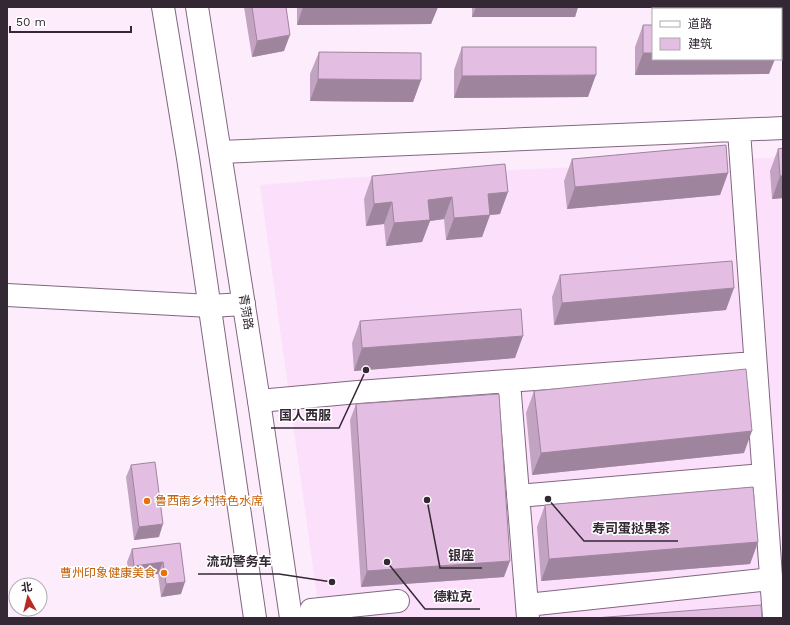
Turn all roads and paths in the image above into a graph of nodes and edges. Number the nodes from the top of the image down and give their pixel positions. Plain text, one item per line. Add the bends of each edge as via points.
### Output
1 (163, 7) edge
2 (197, 7) edge
3 (783, 128) edge
4 (739, 131) junction
5 (221, 152) junction
6 (7, 295) edge
7 (244, 304) junction
8 (210, 306) junction
9 (755, 363) junction
10 (509, 382) junction
11 (259, 401) junction
12 (763, 475) junction
13 (518, 496) junction
14 (771, 579) junction
15 (398, 601) dead end
16 (527, 612) edge
17 (255, 618) edge
18 (291, 618) edge
19 (312, 618) edge
20 (774, 618) edge

1 - 8 street
2 - 5 street, 青菏路
3 - 4 street
4 - 5 street
4 - 9 street
5 - 7 street, 青菏路
6 - 8 street
7 - 8 street
7 - 11 street, 青菏路
8 - 17 street
9 - 10 street
9 - 12 street
10 - 11 street
10 - 13 street
11 - 18 street, 青菏路
12 - 13 street
12 - 14 street
13 - 16 street
14 - 16 street
14 - 20 street
15 - 19 street via 311,610

